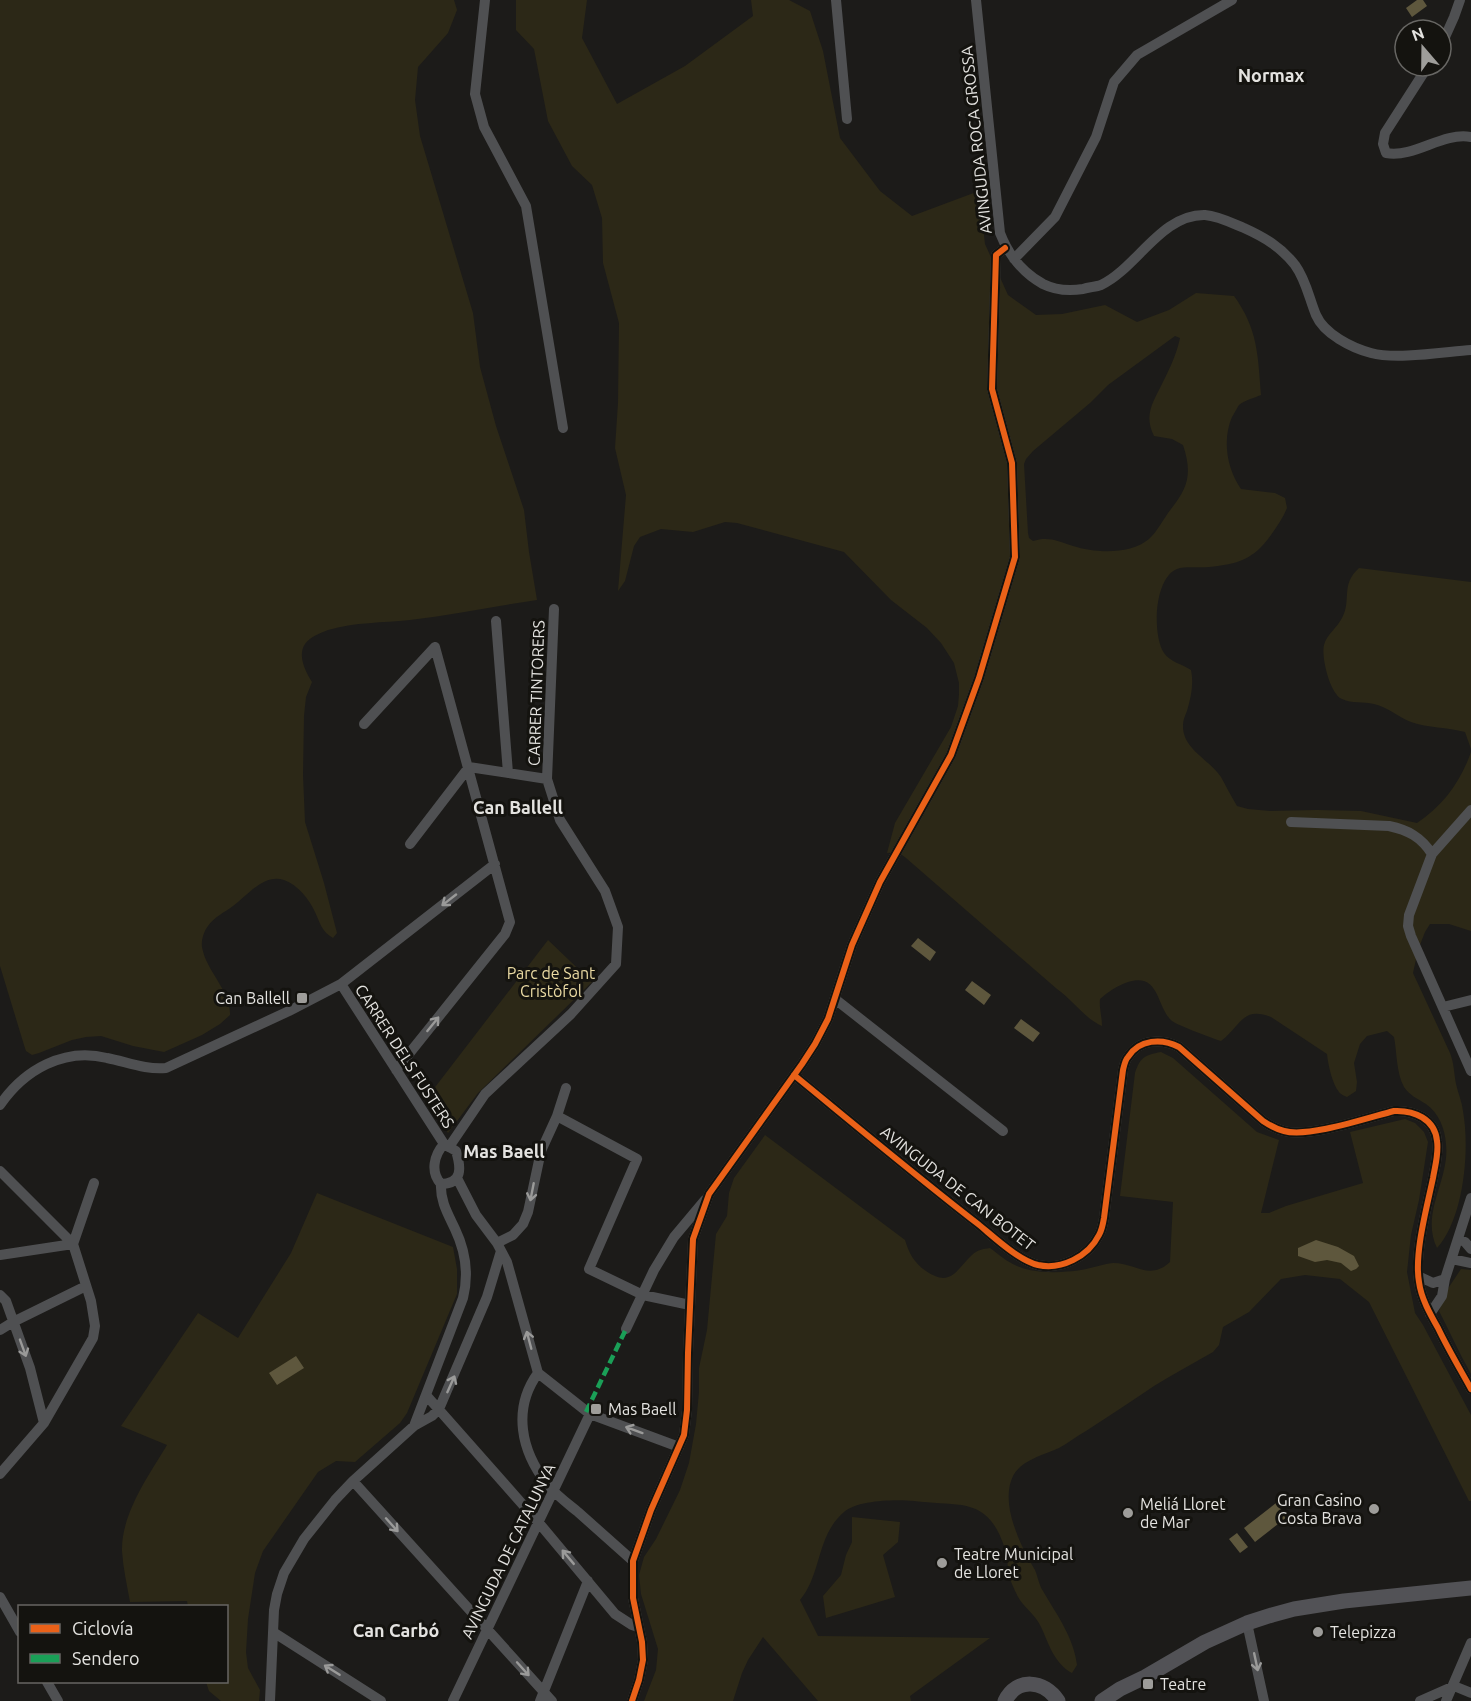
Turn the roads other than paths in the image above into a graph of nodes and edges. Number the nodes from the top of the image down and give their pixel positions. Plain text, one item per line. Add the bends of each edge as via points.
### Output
1 (485, 0) edge
2 (836, 0) edge
3 (976, 0) edge
4 (1232, 0) edge
5 (1460, 0) edge
6 (1453, 19) edge
7 (1420, 78) edge
8 (847, 119) dead end
9 (1471, 137) edge
10 (1005, 248) junction
11 (1014, 259) junction
12 (1471, 350) edge
13 (563, 428) dead end
14 (554, 609) dead end
15 (496, 621) dead end
16 (364, 724) dead end
17 (469, 767) junction
18 (508, 773) junction
19 (548, 779) junction
20 (1471, 810) edge
21 (1291, 822) dead end
22 (410, 844) dead end
23 (1432, 854) junction
24 (495, 864) junction
25 (341, 984) junction
26 (835, 999) junction
27 (1471, 1000) edge
28 (1443, 1007) junction
29 (396, 1070) junction
30 (1471, 1071) edge
31 (794, 1075) junction
32 (566, 1088) dead end
33 (0, 1105) edge
34 (557, 1116) junction
35 (1003, 1131) dead end
36 (446, 1145) junction
37 (0, 1171) edge
38 (457, 1178) junction
39 (94, 1183) dead end
40 (441, 1184) junction
41 (709, 1194) junction
42 (1471, 1198) edge
43 (1458, 1239) junction
44 (72, 1244) junction
45 (499, 1247) junction
46 (1471, 1249) edge
47 (0, 1255) edge
48 (1452, 1259) junction
49 (1471, 1263) edge
50 (1418, 1276) junction
51 (1445, 1279) junction
52 (86, 1286) junction
53 (0, 1295) edge
54 (644, 1295) junction
55 (1425, 1303) junction
56 (690, 1305) junction
57 (1430, 1314) junction
58 (13, 1322) junction
59 (626, 1329) dead end
60 (0, 1330) edge
61 (538, 1373) junction
62 (1471, 1389) edge
63 (426, 1395) junction
64 (439, 1409) junction
65 (590, 1414) junction
66 (44, 1423) junction
67 (414, 1426) junction
68 (679, 1447) junction
69 (0, 1474) edge
70 (353, 1481) junction
71 (554, 1491) junction
72 (539, 1522) junction
73 (633, 1561) junction
74 (588, 1581) junction
75 (1471, 1581) edge
76 (1471, 1588) edge
77 (0, 1597) edge
78 (1247, 1623) junction
79 (638, 1627) junction
80 (18, 1628) edge
81 (486, 1629) junction
82 (273, 1632) junction
83 (1471, 1643) edge
84 (48, 1683) edge
85 (1454, 1686) junction
86 (1120, 1689) junction
87 (1471, 1693) edge
88 (542, 1697) edge
89 (1061, 1700) edge
90 (58, 1701) edge
91 (270, 1701) edge
92 (381, 1701) edge
93 (453, 1701) edge
94 (552, 1701) edge
95 (632, 1701) edge
96 (1005, 1701) edge
97 (1101, 1701) edge
98 (1264, 1701) edge
99 (1420, 1701) edge
100 (1446, 1701) edge

1 - 13 street via 475,94 484,127 526,206
2 - 8 street
3 - 10 street, AVINGUDA ROCA GROSSA via 1000,233
4 - 11 street via 1137,55 1114,82 1096,137 1055,217
5 - 6 street
7 - 9 street via 1385,133 1386,153 1396,155 1444,139
10 - 11 street, AVINGUDA ROCA GROSSA
10 - 26 street via 996,255 992,389 1012,463 1015,557 951,755 880,882 852,945
11 - 12 street, AVINGUDA ROCA GROSSA via 1026,272 1053,288 1076,290 1100,285 1173,224 1205,215 1265,238 1282,251 1304,279 1317,318 1335,337 1369,353 1387,356
14 - 19 street, CARRER TINTORERS
15 - 18 street
16 - 17 street via 435,647
17 - 18 street
17 - 22 street
17 - 24 street
18 - 19 street
19 - 36 street, CARRER TINTORERS via 560,820 605,891 618,927 616,964 571,1014 485,1094
20 - 23 street
21 - 23 street via 1401,828 1418,837
23 - 28 street via 1408,926
24 -> 25 street
29 -> 24 street via 505,934 510,922
25 - 29 street, CARRER DELS FUSTERS
25 - 33 street via 166,1068 94,1055 50,1062 19,1082
26 - 31 street via 821,1033
26 - 35 street
27 - 28 street
28 - 30 street
29 - 36 street, CARRER DELS FUSTERS
31 - 41 street
31 - 50 street, AVINGUDA DE CAN BOTET via 969,1218 1021,1258 1037,1265 1057,1266 1075,1259 1100,1234 1123,1070 1132,1051 1147,1042 1164,1041 1179,1047 1263,1121 1285,1132 1315,1131 1394,1111 1414,1113 1430,1124 1437,1140
32 - 34 street
34 -> 45 street via 541,1151 528,1212 513,1235
34 - 54 street via 637,1159 589,1269
36 - 38 street via 456,1151 460,1163
36 - 40 street via 438,1151 435,1163 435,1177
37 - 44 street
38 - 40 street
38 - 45 street via 476,1215
39 - 44 street
40 - 63 street via 443,1204 465,1258 466,1287
41 - 54 street via 674,1238
41 - 56 street via 693,1239
42 - 43 street
43 - 46 street
43 - 48 street
44 - 47 street
44 - 52 street
61 -> 45 street via 507,1262
64 -> 45 street via 487,1297
48 - 49 street
48 - 51 street
50 - 51 street via 1433,1283
50 - 55 street, AVINGUDA DE CAN BOTET
51 - 55 street
51 - 57 street via 1442,1296
52 - 58 street
52 - 66 street via 95,1326 93,1338
53 - 58 street
54 - 56 street
54 - 59 street
55 - 57 street, AVINGUDA DE CAN BOTET
56 - 68 street via 687,1410
57 - 62 street, AVINGUDA DE CAN BOTET
58 - 60 street
58 -> 66 street
61 - 65 street
61 - 71 street via 527,1395 522,1429 537,1468
63 - 64 street
63 - 67 street
64 - 67 street
64 - 72 street
68 -> 65 street
65 - 71 street, AVINGUDA DE CATALUNYA
66 - 69 street
67 - 70 street
68 - 73 street
70 -> 81 street
70 - 82 street via 318,1520 292,1558 277,1594
71 - 72 street, AVINGUDA DE CATALUNYA
71 - 73 street
74 -> 72 street
72 - 81 street, AVINGUDA DE CATALUNYA
73 - 79 street
74 - 79 street via 615,1614
74 - 88 street
75 - 86 main road via 1330,1594 1264,1608 1176,1648
76 - 78 main road via 1316,1605
77 - 80 street
78 - 86 main road
78 -> 98 street
79 - 95 street via 643,1660
81 -> 88 street
81 - 93 street, AVINGUDA DE CATALUNYA
82 - 91 street
92 -> 82 street
83 - 85 street
84 - 90 street
85 - 87 street
85 - 99 street
85 - 100 street
86 - 97 main road
88 - 94 street
89 - 96 main road via 1033,1684 1015,1689

